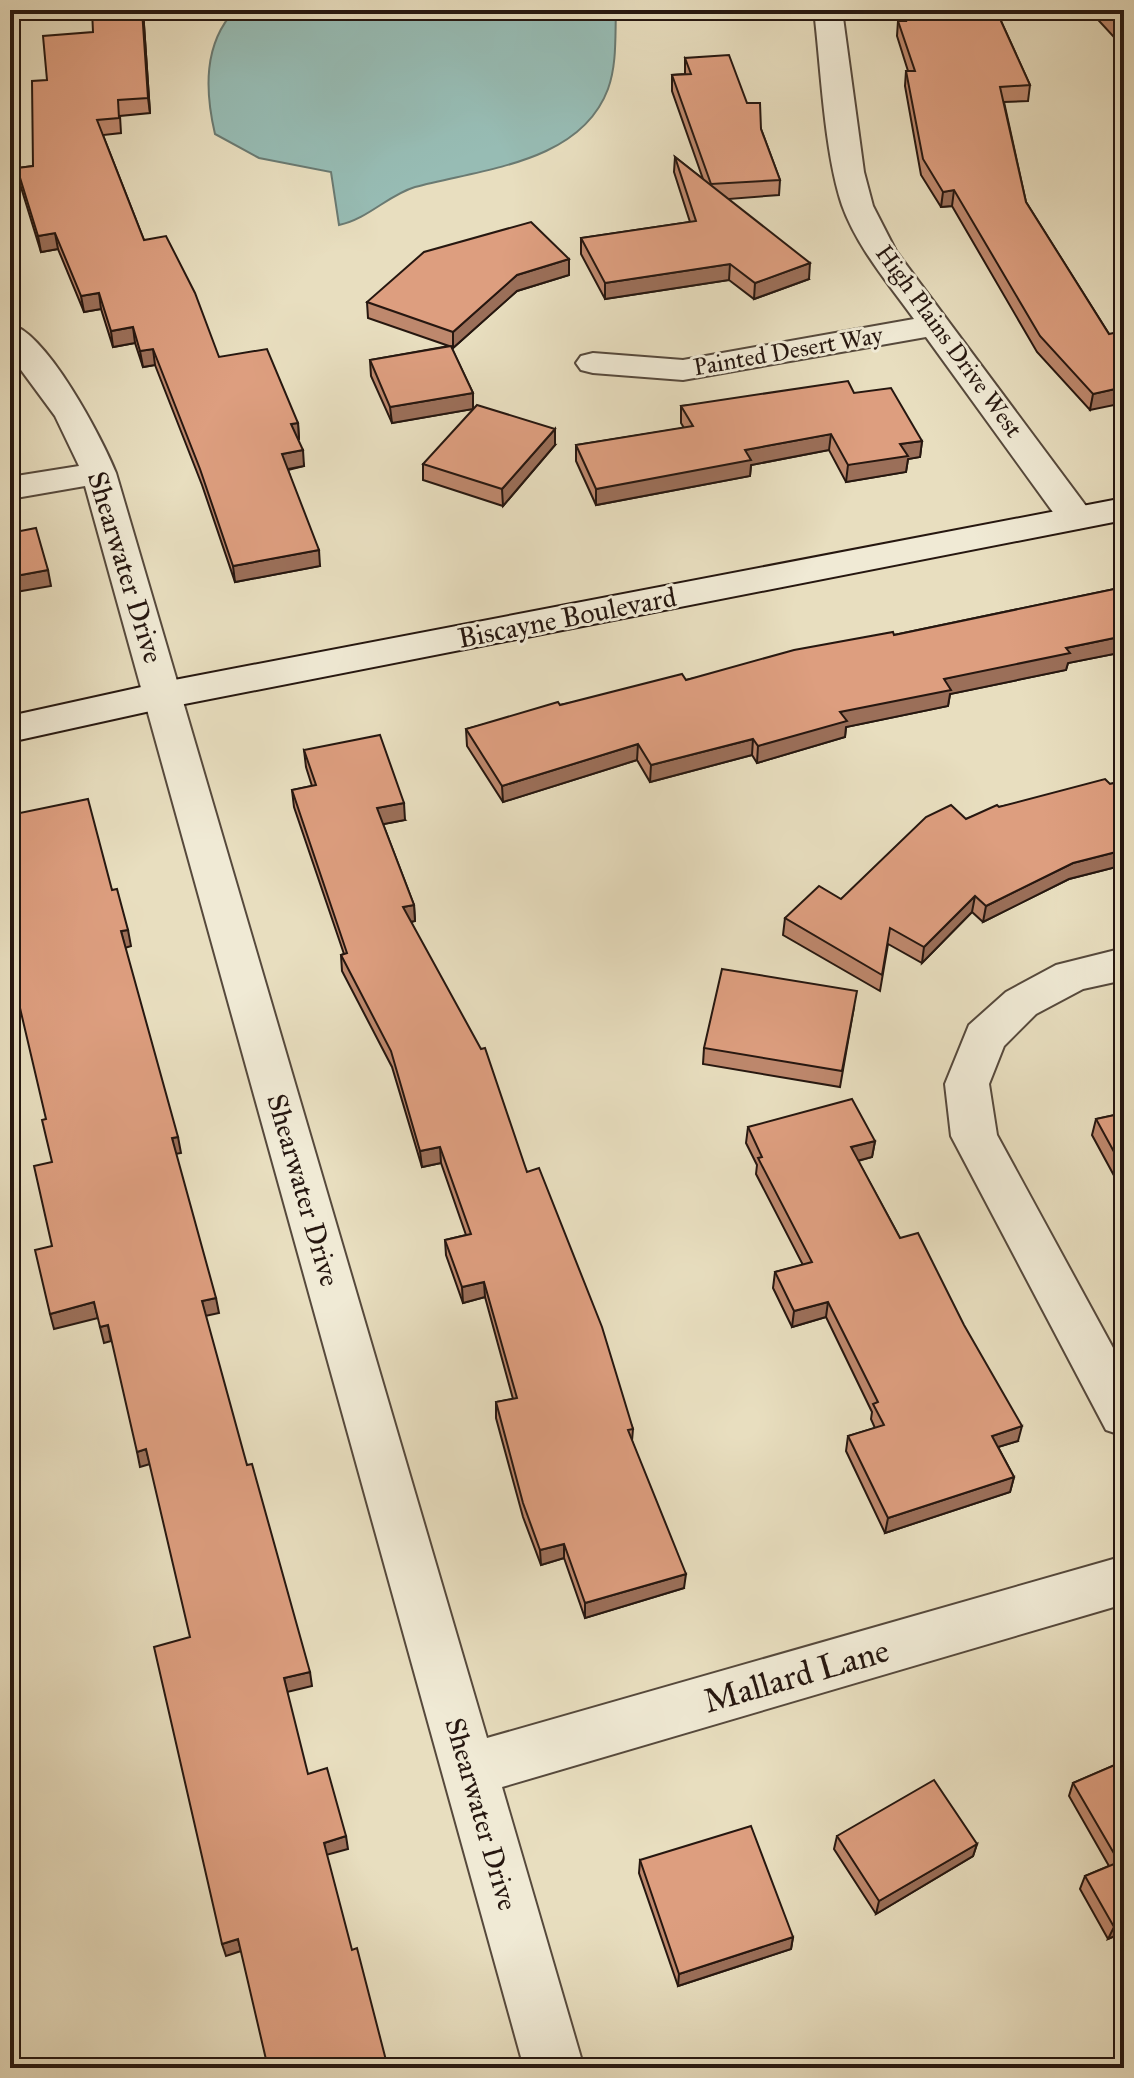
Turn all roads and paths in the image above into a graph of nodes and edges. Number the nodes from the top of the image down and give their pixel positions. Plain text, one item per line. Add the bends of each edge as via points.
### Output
1 (828, 10) edge
2 (936, 325) junction
3 (10, 334) edge
4 (593, 363) dead end
5 (99, 473) junction
6 (10, 488) edge
7 (1124, 509) edge
8 (1076, 518) junction
9 (164, 695) junction
10 (10, 729) edge
11 (1124, 964) edge
12 (1124, 1415) edge
13 (1124, 1580) edge
14 (469, 1770) junction
15 (554, 2068) edge

1 - 2 street, High Plains Drive West via 858,206 881,252
2 - 4 street, Painted Desert Way via 683,370
2 - 8 street, High Plains Drive West
3 - 5 street, Shearwater Drive via 82,430
5 - 6 street
5 - 9 street, Shearwater Drive
7 - 8 street, Biscayne Boulevard
8 - 9 street, Biscayne Boulevard
9 - 10 street, Biscayne Boulevard
9 - 14 street, Shearwater Drive
11 - 12 street via 1071,976 1021,1003 985,1037 967,1084 974,1136
13 - 14 street, Mallard Lane
14 - 15 street, Shearwater Drive

